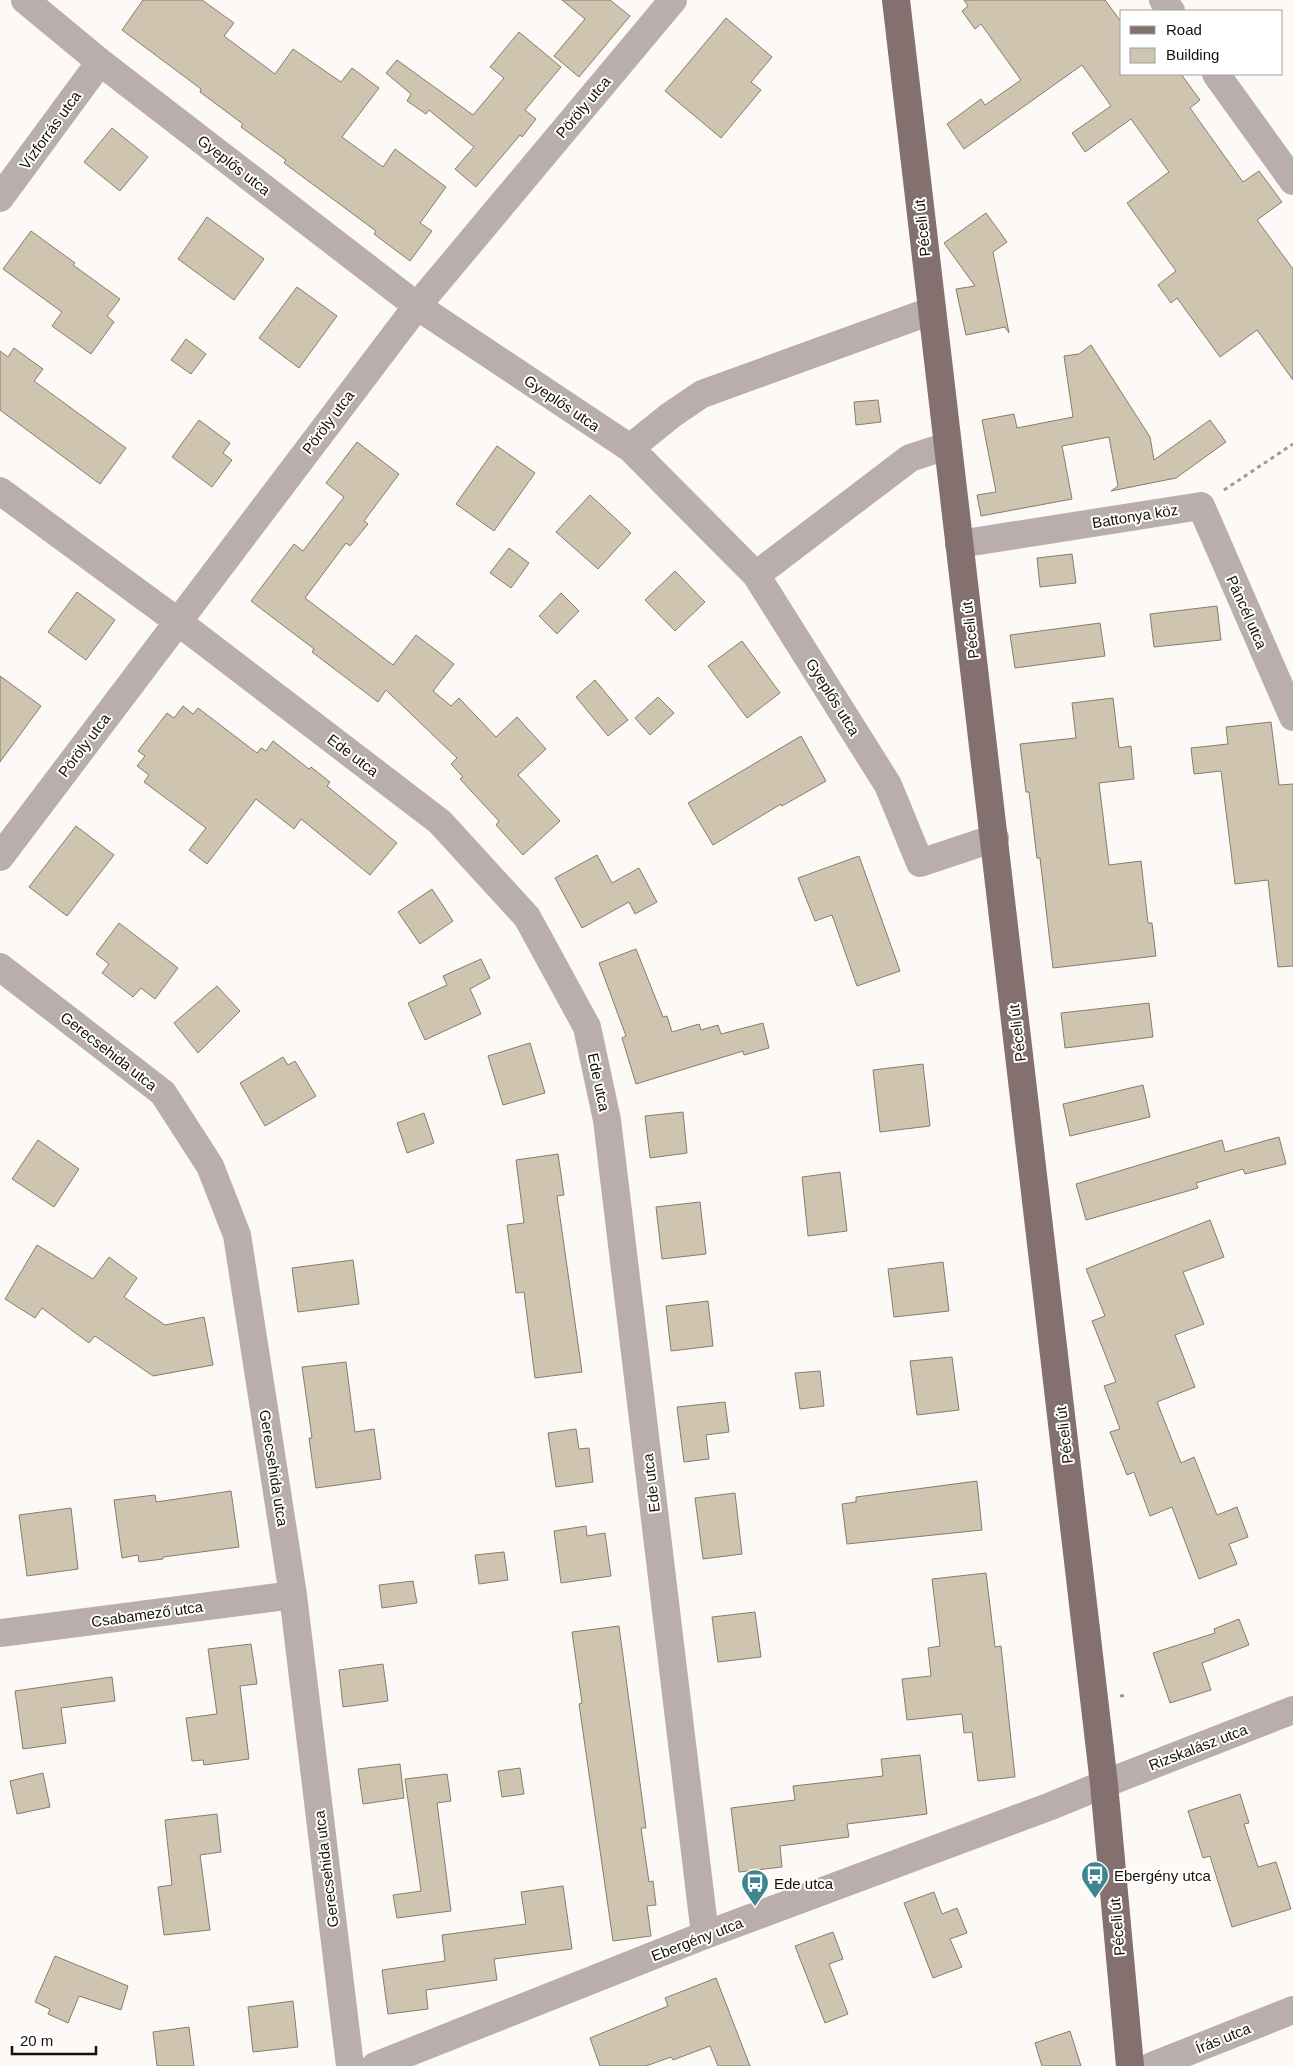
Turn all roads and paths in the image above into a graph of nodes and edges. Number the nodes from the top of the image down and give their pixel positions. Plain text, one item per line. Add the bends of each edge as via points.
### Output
1 (25, 0) edge
2 (896, 0) edge
3 (664, 3) edge
4 (100, 62) junction
5 (1217, 75) edge
6 (1293, 181) edge
7 (0, 198) edge
8 (417, 306) junction
9 (931, 311) junction
10 (1293, 444) edge
11 (947, 446) junction
12 (630, 448) junction
13 (0, 491) edge
14 (1201, 506) junction
15 (959, 544) junction
16 (756, 575) junction
17 (177, 621) junction
18 (1293, 717) edge
19 (995, 838) junction
20 (0, 857) edge
21 (0, 967) edge
22 (293, 1595) junction
23 (0, 1633) edge
24 (1293, 1710) edge
25 (1104, 1784) junction
26 (706, 1935) junction
27 (1293, 2010) edge
28 (350, 2066) edge
29 (375, 2066) edge
30 (1130, 2066) edge
31 (1152, 2066) edge

1 - 4 street, Gyeplős utca
2 - 9 main road, Péceli út
3 - 8 street, Pöröly utca
4 - 7 street, Vízforrás utca
4 - 8 street, Gyeplős utca
5 - 6 street
8 - 12 street, Gyeplős utca
8 - 17 street, Pöröly utca
9 - 11 main road, Péceli út
9 - 12 street via 702,394
10 - 14 path
11 - 15 main road, Péceli út
11 - 16 street via 910,458
12 - 16 street, Gyeplős utca
13 - 17 street, Ede utca
14 - 15 street, Battonya köz
14 - 18 street, Páncél utca
15 - 19 main road, Péceli út
16 - 19 street, Gyeplős utca via 888,785 920,863
17 - 20 street, Pöröly utca
17 - 26 street, Ede utca via 440,822 527,917 587,1027 607,1120
19 - 25 main road, Péceli út
21 - 22 street, Gerecsehida utca via 163,1093 210,1166 237,1234
22 - 23 street, Csabamező utca
22 - 28 street, Gerecsehida utca
24 - 25 street, Rizskalász utca
25 - 26 street, Ebergény utca
25 - 30 main road, Péceli út
26 - 29 street, Ebergény utca
27 - 31 street, Írás utca

